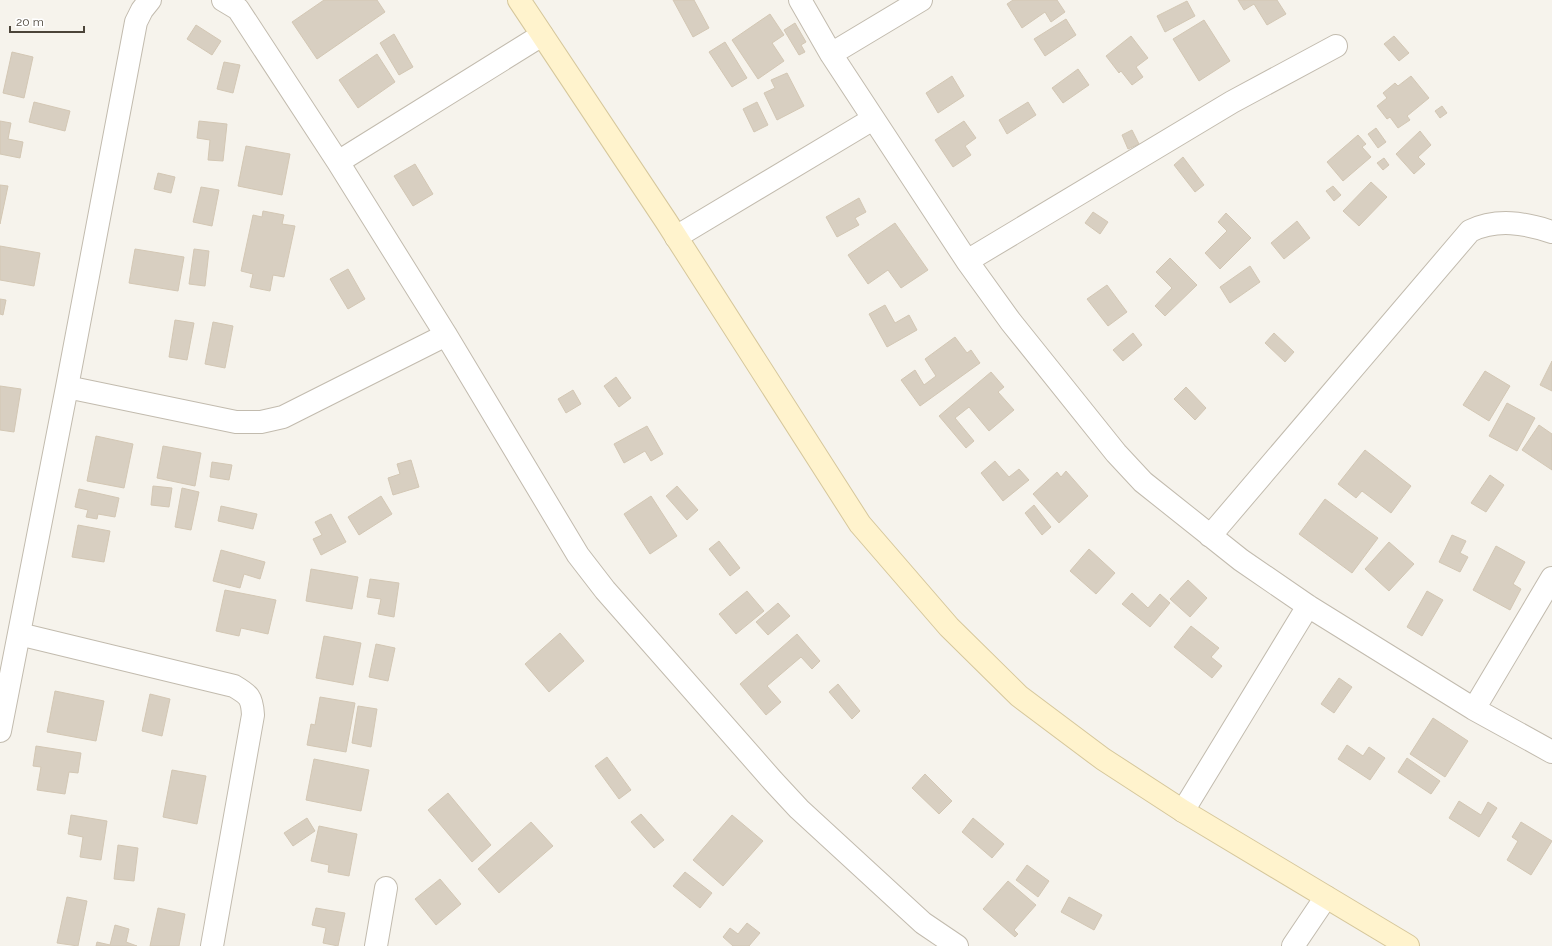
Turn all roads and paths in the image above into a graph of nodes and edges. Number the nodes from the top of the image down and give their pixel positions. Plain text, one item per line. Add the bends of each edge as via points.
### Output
1 (150, 0) edge
2 (223, 0) edge
3 (518, 0) edge
4 (800, 0) edge
5 (921, 0) edge
6 (542, 35) junction
7 (1336, 46) dead end
8 (831, 54) junction
9 (873, 119) junction
10 (338, 162) junction
11 (1552, 232) edge
12 (676, 237) junction
13 (967, 261) junction
14 (446, 335) junction
15 (67, 387) junction
16 (1210, 536) junction
17 (1552, 578) edge
18 (1308, 606) junction
19 (19, 634) junction
20 (1474, 709) junction
21 (0, 731) edge
22 (1552, 752) edge
23 (1182, 811) junction
24 (386, 888) dead end
25 (1326, 898) junction
26 (212, 946) edge
27 (376, 946) edge
28 (956, 946) edge
29 (1293, 946) edge
30 (1408, 946) edge

1 - 15 street via 136,22
2 - 10 street via 238,9
3 - 6 street
4 - 8 street
5 - 8 street
6 - 10 street
6 - 12 street
7 - 13 street via 1232,102
8 - 9 street
9 - 12 street
9 - 13 street
10 - 14 street
11 - 16 street via 1511,223 1496,223 1470,231
12 - 23 street via 860,524 949,628 1019,696 1103,758
13 - 16 street via 1011,322 1116,453 1143,482
14 - 15 street via 283,417 261,422 236,422
14 - 28 street via 578,555 605,590 799,809 923,923
15 - 19 street
16 - 18 street
17 - 20 street
18 - 20 street
18 - 23 street
19 - 21 street
19 - 26 street via 234,686 244,692 252,702 253,715
20 - 22 street
23 - 25 street
24 - 27 street
25 - 29 street
25 - 30 street

